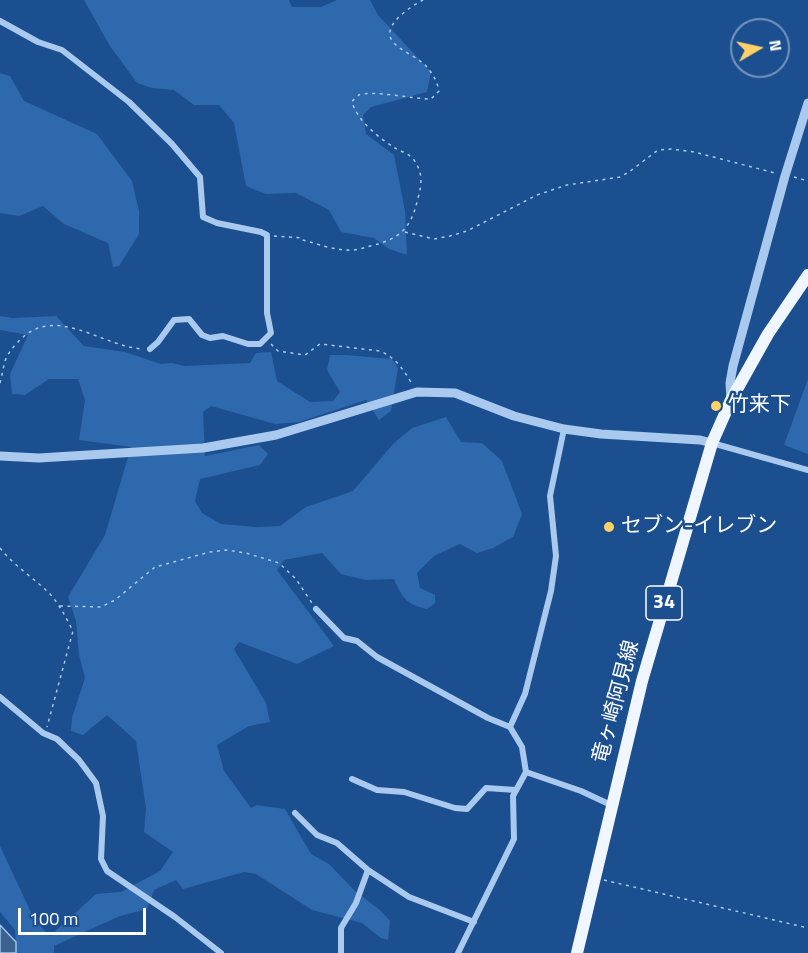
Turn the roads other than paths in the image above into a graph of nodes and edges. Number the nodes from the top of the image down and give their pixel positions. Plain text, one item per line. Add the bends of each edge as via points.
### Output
1 (0, 21) edge
2 (808, 103) edge
3 (808, 275) edge
4 (150, 349) road end
5 (731, 400) junction
6 (564, 429) junction
7 (712, 443) junction
8 (0, 456) edge
9 (808, 470) edge
10 (316, 609) road end
11 (0, 697) edge
12 (510, 727) junction
13 (526, 772) junction
14 (352, 779) dead end
15 (516, 790) junction
16 (611, 805) junction
17 (295, 813) dead end
18 (369, 870) junction
19 (474, 922) junction
20 (221, 953) edge
21 (341, 953) edge
22 (458, 953) edge
23 (577, 953) edge

1 - 4 street via 62,50 129,102 200,177 203,217 267,235 267,313 271,333 266,339 260,344 248,344 223,336 210,338 202,335 189,319 181,318 174,320
2 - 5 street via 733,366
3 - 5 main road, 竜ヶ崎阿見線 / 34 via 768,334
5 - 7 main road, 竜ヶ崎阿見線 / 34
6 - 7 street
6 - 8 street via 536,423 455,393 417,392 276,435 203,448 39,458
6 - 12 street via 550,496 556,556 551,591 525,694
7 - 9 street
7 - 16 main road, 竜ヶ崎阿見線 / 34 via 642,681
10 - 12 street via 344,638 357,641 377,657
11 - 20 street via 43,733 57,739 96,783 103,816 101,859 107,871
12 - 13 street via 522,747
13 - 15 street
13 - 16 street via 581,790
14 - 15 street via 377,790 404,792 466,809 486,788
15 - 19 street via 514,839
16 - 23 main road, 竜ヶ崎阿見線 / 34
17 - 18 street via 316,835 337,843
18 - 19 street via 410,897
18 - 21 street via 341,928
19 - 22 street

